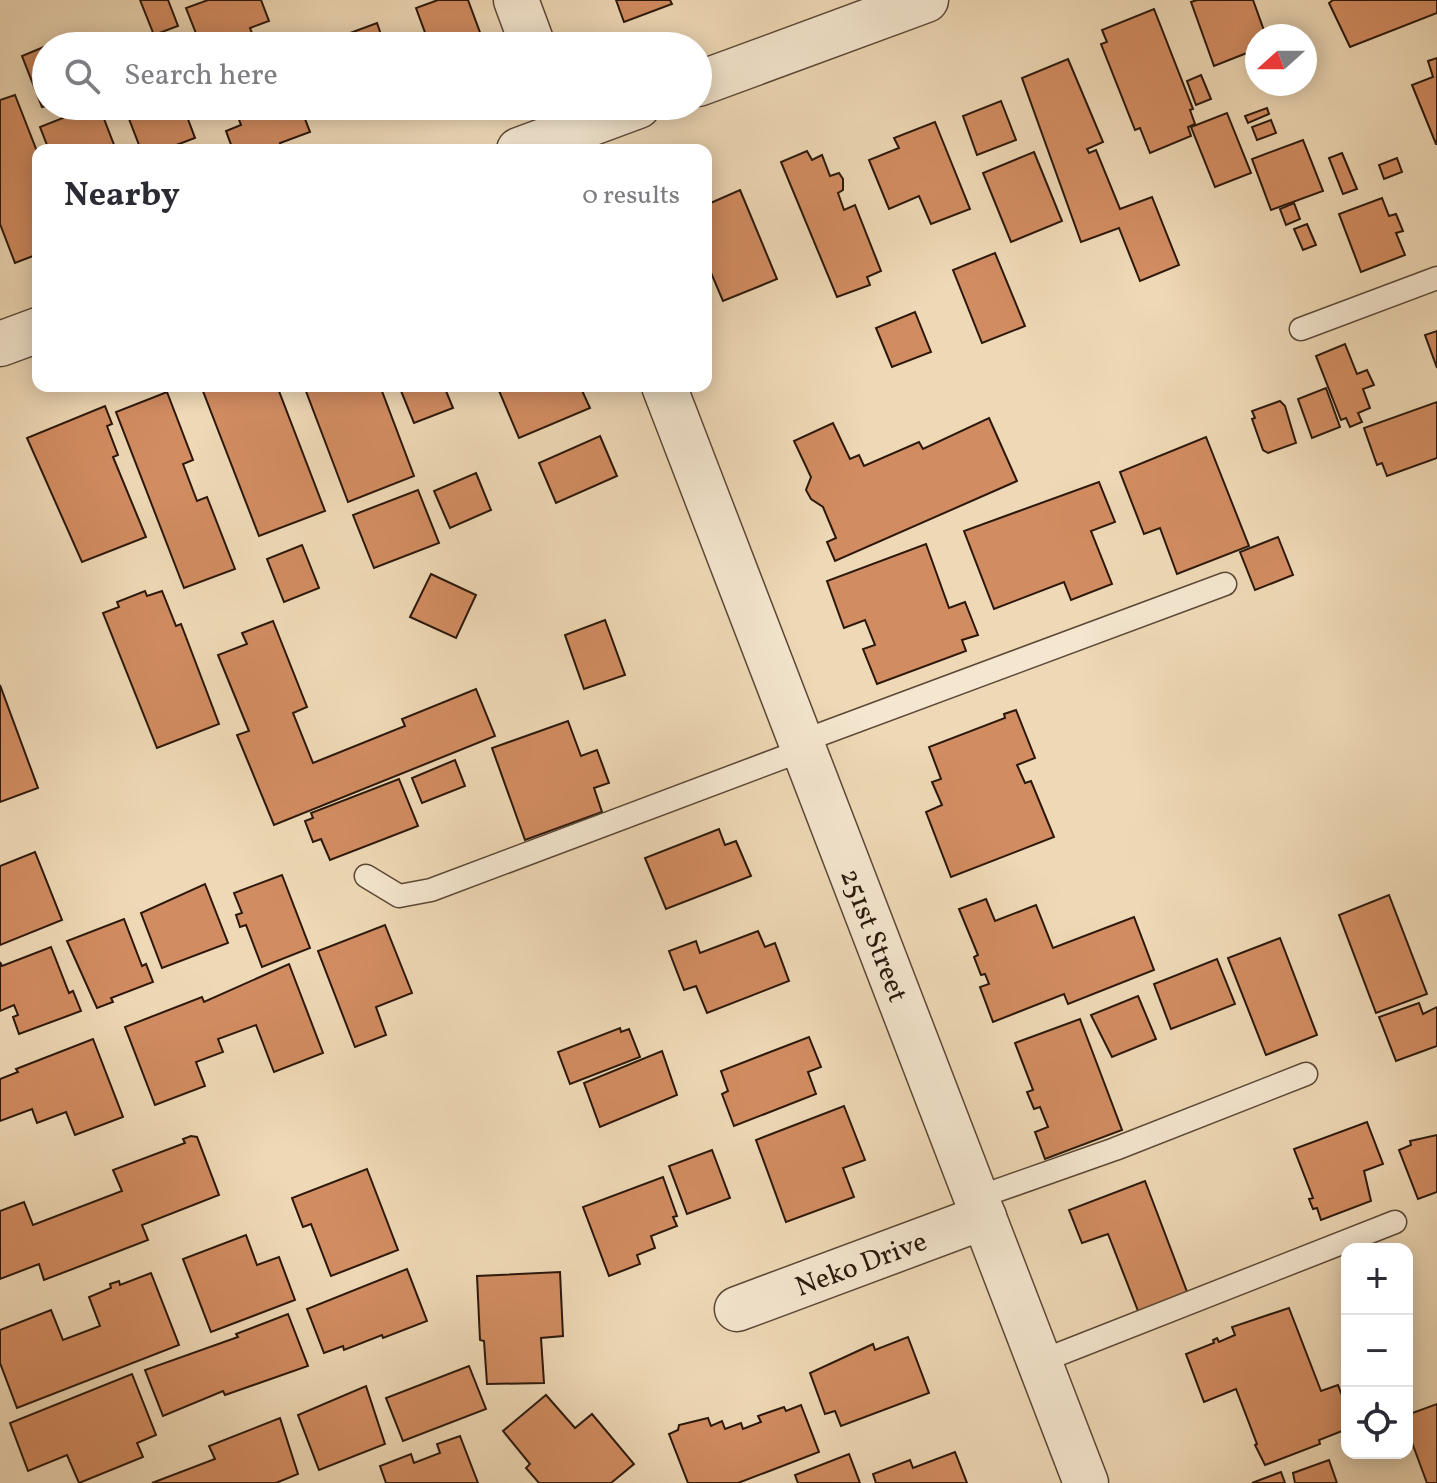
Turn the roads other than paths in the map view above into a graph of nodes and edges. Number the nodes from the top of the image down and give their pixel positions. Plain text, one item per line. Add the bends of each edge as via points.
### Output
1 (516, 0) edge
2 (926, 0) edge
3 (528, 32) edge
4 (712, 79) edge
5 (594, 120) edge
6 (565, 129) edge
7 (532, 144) edge
8 (1437, 278) edge
9 (1301, 329) dead end
10 (32, 332) edge
11 (0, 344) edge
12 (666, 392) edge
13 (1225, 584) dead end
14 (802, 746) junction
15 (366, 876) dead end
16 (1306, 1074) dead end
17 (980, 1207) junction
18 (1395, 1222) dead end
19 (737, 1309) dead end
20 (1039, 1362) junction
21 (1086, 1483) edge

1 - 3 street
2 - 4 street
5 - 6 street
6 - 7 street
8 - 9 lane
10 - 11 street
12 - 14 street, 251st Street
13 - 14 lane
14 - 15 lane via 431,890 399,896
14 - 17 street, 251st Street
16 - 17 lane
17 - 19 street, Neko Drive
17 - 20 street, 251st Street
18 - 20 lane
20 - 21 street, 251st Street

